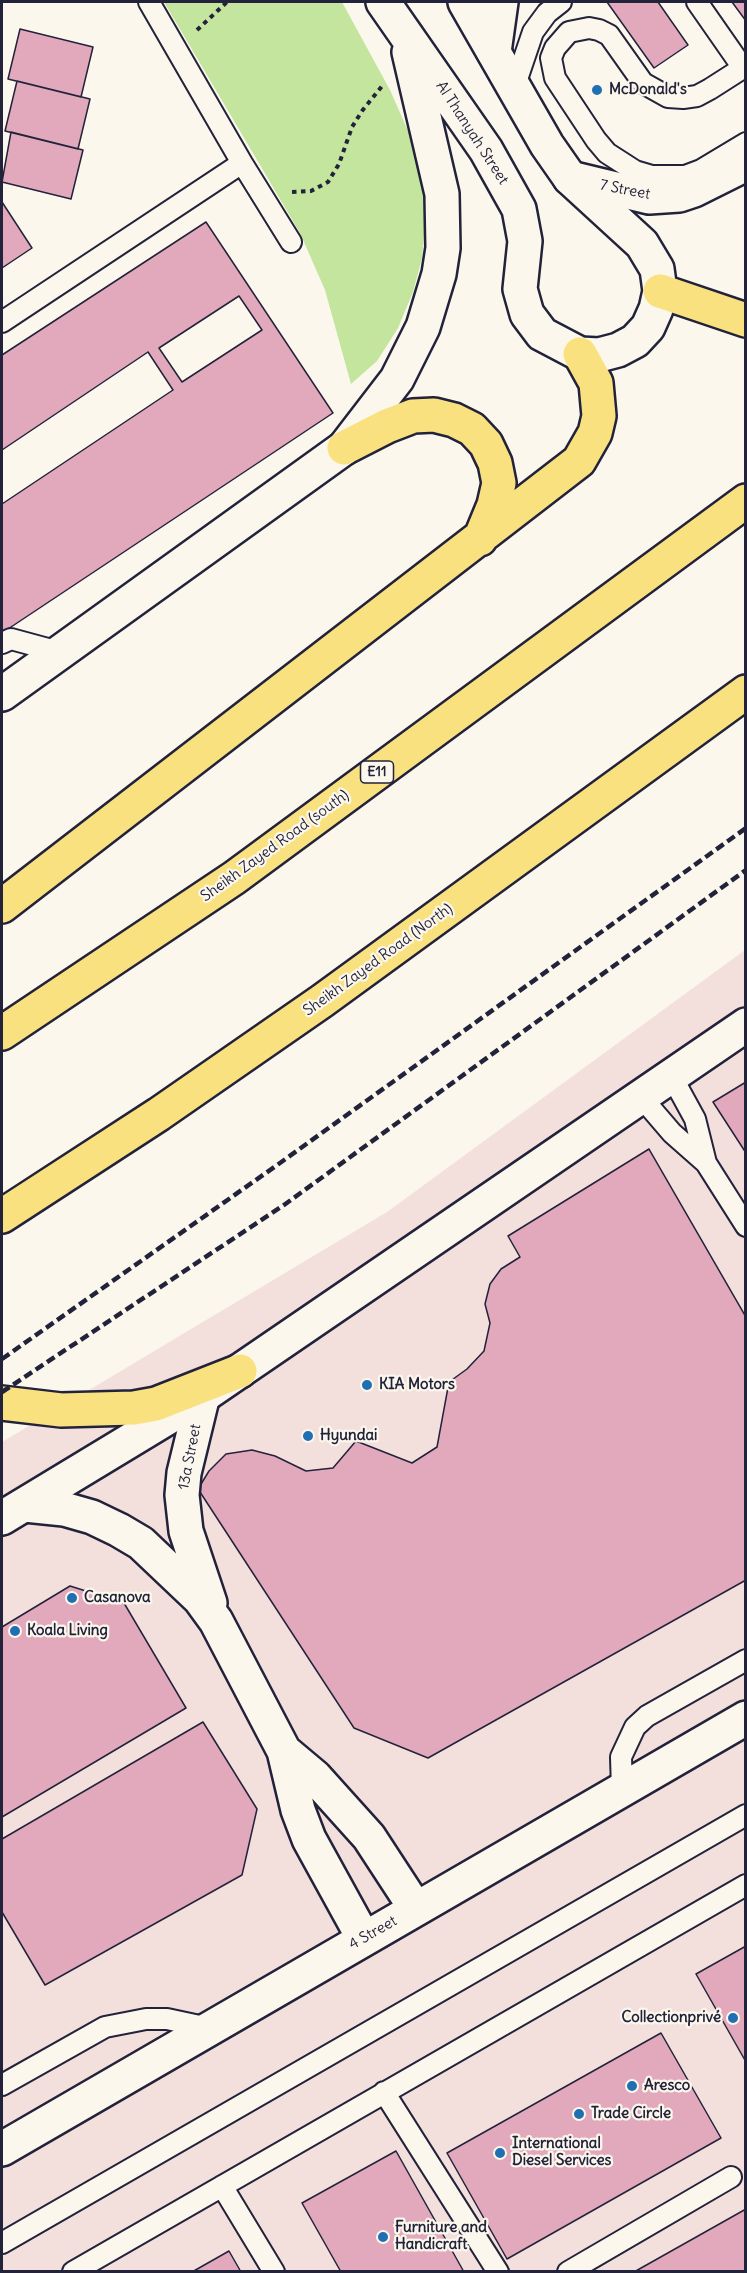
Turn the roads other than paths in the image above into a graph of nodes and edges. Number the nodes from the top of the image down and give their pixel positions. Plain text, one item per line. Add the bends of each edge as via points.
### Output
1 (149, 2) edge
2 (383, 2) edge
3 (465, 2) edge
4 (501, 2) edge
5 (561, 2) edge
6 (697, 2) edge
7 (405, 35) junction
8 (494, 52) junction
9 (744, 67) edge
10 (514, 88) junction
11 (746, 143) edge
12 (242, 163) junction
13 (746, 164) edge
14 (570, 178) junction
15 (291, 242) dead end
16 (660, 291) junction
17 (746, 320) edge
18 (2, 322) edge
19 (580, 354) junction
20 (344, 448) junction
21 (746, 501) edge
22 (480, 539) junction
23 (2, 643) edge
24 (59, 652) junction
25 (746, 692) edge
26 (2, 694) edge
27 (2, 906) edge
28 (746, 1025) edge
29 (2, 1033) edge
30 (672, 1077) junction
31 (642, 1098) junction
32 (706, 1162) junction
33 (2, 1216) edge
34 (746, 1226) edge
35 (240, 1371) junction
36 (204, 1395) junction
37 (2, 1403) edge
38 (13, 1511) edge
39 (216, 1622) junction
40 (746, 1660) edge
41 (746, 1718) edge
42 (284, 1750) junction
43 (622, 1789) junction
44 (746, 1815) edge
45 (746, 1885) edge
46 (416, 1909) junction
47 (364, 1939) junction
48 (209, 2028) junction
49 (2, 2085) edge
50 (384, 2092) junction
51 (2, 2149) edge
52 (731, 2177) dead end
53 (222, 2186) junction
54 (2, 2243) edge
55 (73, 2271) edge
56 (274, 2271) edge
57 (498, 2271) edge
58 (568, 2271) edge

1 - 12 lane
2 - 7 street, Al Thanyah Street
3 - 8 street
4 - 8 street
5 - 10 lane via 533,32
6 - 9 lane
7 - 19 street, Al Thanyah Street via 486,150 519,209 525,241 520,289 527,314 542,334
7 - 20 street via 442,194 443,248 423,327 397,379
8 - 10 street
9 - 11 lane via 710,89 683,98 668,97 642,83 609,35 599,30 569,33 551,58 555,78 596,140 607,153 636,171 651,176 685,176
10 - 14 street
12 - 15 lane
12 - 18 lane
13 - 14 street, 7 Street via 694,190 649,197
14 - 16 street via 642,244 657,269
16 - 17 highway
16 - 19 street via 648,327 634,341 599,355
19 - 22 highway via 593,376 599,399 589,448 566,472
20 - 22 highway via 413,416 434,415 472,429 486,444 499,483
20 - 24 street
21 - 29 highway, Sheikh Zayed Road (south) / E11 via 234,878
22 - 27 highway
23 - 24 lane via 11,639
24 - 26 street
25 - 33 highway, Sheikh Zayed Road (North) via 322,1001
28 - 30 street
30 - 31 street
30 - 32 lane via 695,1119
31 - 32 lane via 672,1133
31 - 35 street
32 - 34 lane
35 - 36 street
35 - 37 highway via 156,1404 134,1408 61,1410
36 - 38 street
36 - 39 street, 13a Street via 184,1473 183,1513
38 - 39 street, 13a Street via 64,1509 92,1517 141,1543 181,1579
39 - 42 street, 13a Street
40 - 43 lane via 647,1716 635,1727 621,1756
41 - 43 street, 4 Street
42 - 46 street, 13a Street via 322,1784 369,1837
42 - 47 street, 13a Street via 309,1839
43 - 46 street, 4 Street
44 - 54 lane
45 - 50 lane
46 - 47 street, 4 Street
47 - 48 street, 4 Street
48 - 49 lane via 167,2019 105,2027
48 - 51 street, 4 Street
50 - 53 lane
50 - 57 lane
52 - 58 lane
53 - 55 lane
53 - 56 lane

